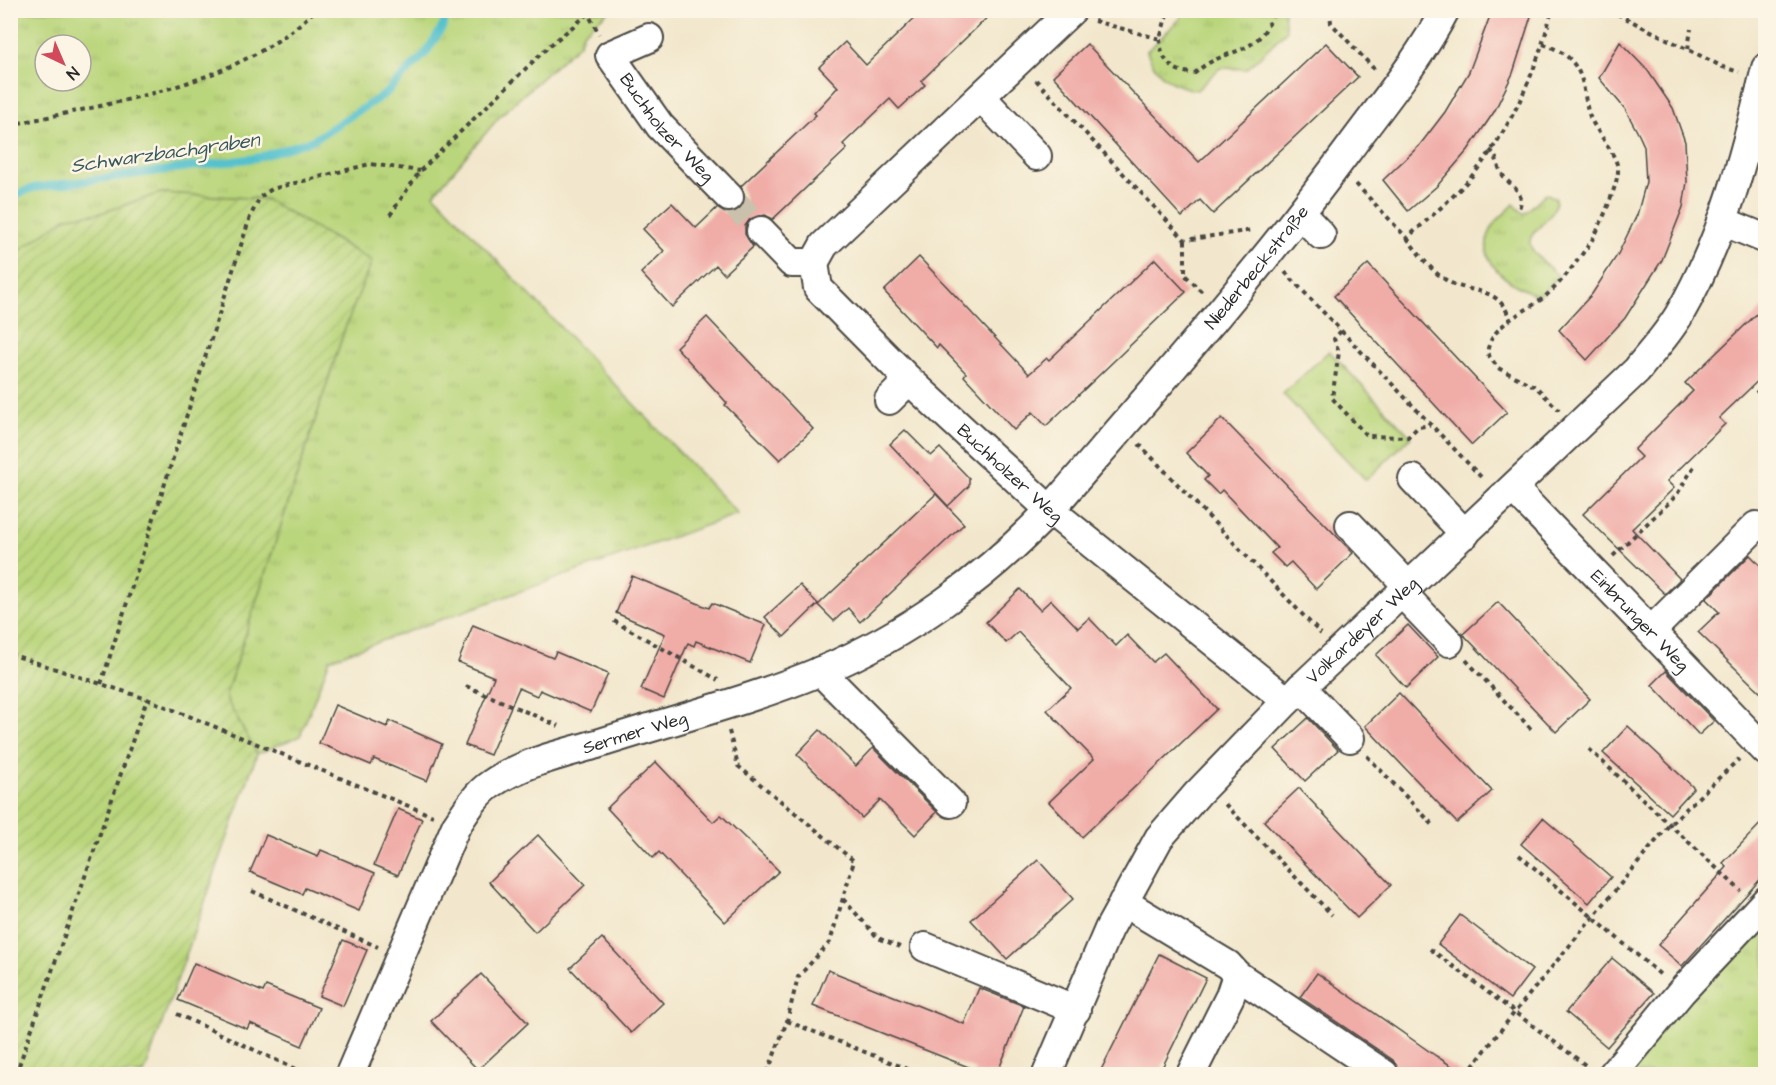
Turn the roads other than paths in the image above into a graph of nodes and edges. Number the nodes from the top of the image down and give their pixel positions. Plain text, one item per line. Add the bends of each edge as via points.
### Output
1 (1444, 10) edge
2 (1070, 13) edge
3 (649, 38) dead end
4 (1764, 74) edge
5 (981, 97) junction
6 (1037, 156) dead end
7 (729, 197) tunnel mouth
8 (1296, 219) junction
9 (1722, 221) junction
10 (760, 231) tunnel mouth
11 (1321, 235) dead end
12 (1766, 239) edge
13 (814, 263) junction
14 (909, 380) junction
15 (889, 400) dead end
16 (1413, 479) dead end
17 (1508, 494) junction
18 (1050, 510) junction
19 (1350, 525) dead end
20 (1756, 526) dead end
21 (1466, 534) junction
22 (1406, 590) junction
23 (1650, 631) junction
24 (1449, 642) road end
25 (820, 671) junction
26 (1294, 694) junction
27 (1350, 738) road end
28 (1761, 746) edge
29 (951, 803) dead end
30 (1123, 902) junction
31 (1762, 904) edge
32 (925, 947) road end
33 (1237, 975) junction
34 (1076, 1010) junction
35 (1601, 1071) edge
36 (350, 1074) edge
37 (1047, 1074) edge
38 (1191, 1074) edge
39 (1384, 1074) edge

1 - 8 street, Niederbeckstraße via 1424,48
2 - 5 street
3 - 7 street, Buchholzer Weg via 610,55 660,126
4 - 9 street, Volkardeyer Weg via 1735,188
5 - 6 street
5 - 13 street via 917,170 824,245
8 - 11 street
8 - 18 street, Niederbeckstraße via 1222,312
9 - 12 street
9 - 17 street, Volkardeyer Weg via 1678,316 1637,370
10 - 13 street via 792,263
13 - 14 street, Buchholzer Weg via 818,288
14 - 15 street
14 - 18 street, Buchholzer Weg
16 - 21 street
17 - 21 street, Volkardeyer Weg
17 - 23 street, Einbrunger Weg
18 - 25 street, Sermer Weg via 1025,536 945,601 876,645
18 - 26 street, Buchholzer Weg
19 - 22 street
20 - 23 street
21 - 22 street, Volkardeyer Weg
22 - 24 street
22 - 26 street, Volkardeyer Weg
23 - 28 street, Einbrunger Weg
25 - 29 street
25 - 36 street, Sermer Weg via 533,764 491,784 456,826
26 - 27 street, Buchholzer Weg
26 - 30 street, Volkardeyer Weg via 1159,838
30 - 33 street via 1228,965
30 - 34 street, Volkardeyer Weg
31 - 35 street
32 - 34 street
33 - 38 street
33 - 39 street
34 - 37 street, Volkardeyer Weg

